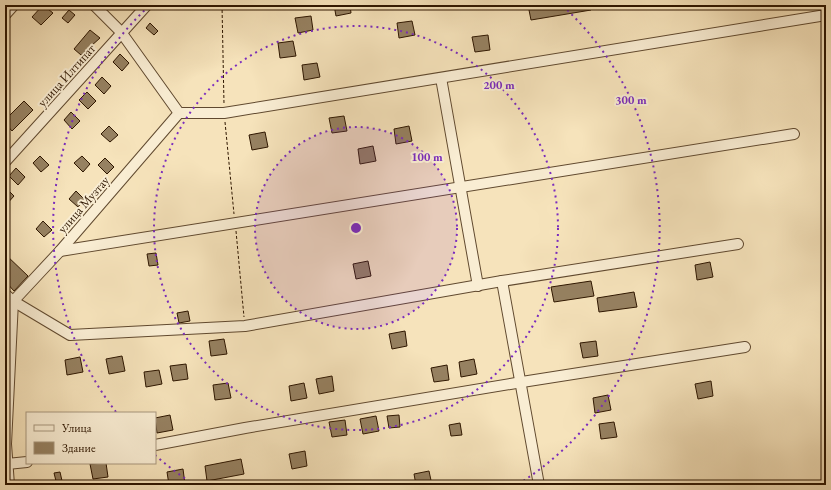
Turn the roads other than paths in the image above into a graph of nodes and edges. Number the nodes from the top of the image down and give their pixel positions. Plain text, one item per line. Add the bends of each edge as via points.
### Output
1 (14, 5) edge
2 (94, 5) edge
3 (147, 5) edge
4 (5, 15) edge
5 (826, 15) edge
6 (120, 32) junction
7 (441, 78) junction
8 (179, 113) junction
9 (794, 134) dead end
10 (5, 162) edge
11 (461, 188) junction
12 (738, 244) dead end
13 (60, 251) junction
14 (502, 281) junction
15 (478, 286) junction
16 (5, 294) edge
17 (13, 301) junction
18 (5, 310) edge
19 (745, 347) dead end
20 (522, 382) junction
21 (6, 444) edge
22 (156, 445) edge
23 (26, 462) edge
24 (7, 464) junction
25 (9, 485) edge
26 (539, 485) edge

1 - 4 street
2 - 6 street
3 - 6 street, улица Илтипат
5 - 7 street
6 - 8 street
6 - 10 street, улица Илтипат
7 - 8 street via 224,114
7 - 11 street
8 - 13 street, улица Музтау
9 - 11 street
11 - 13 street
11 - 15 street
12 - 14 street
13 - 17 street, улица Музтау
14 - 15 street
14 - 20 street
15 - 17 street via 245,326 70,335
16 - 17 street
17 - 18 street, улица Музтау
17 - 21 street
19 - 20 street
20 - 22 street
20 - 26 street
21 - 24 street
23 - 24 street
24 - 25 street

